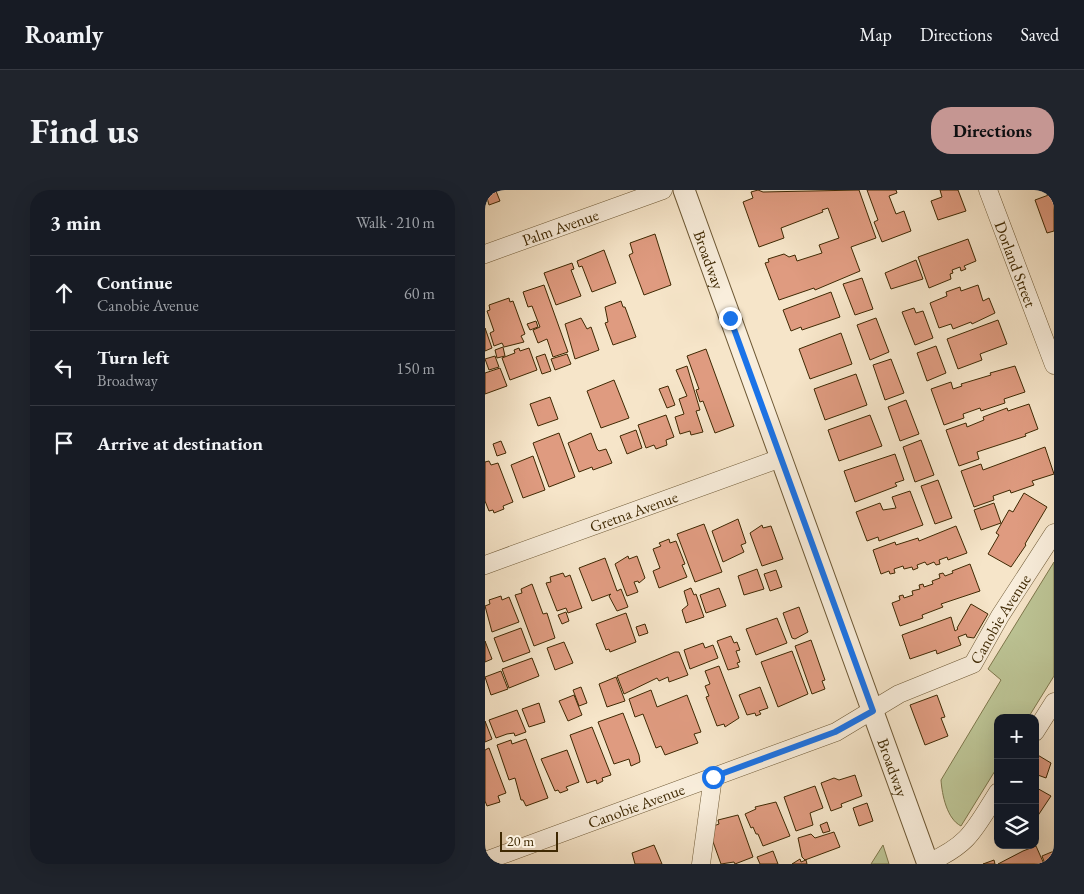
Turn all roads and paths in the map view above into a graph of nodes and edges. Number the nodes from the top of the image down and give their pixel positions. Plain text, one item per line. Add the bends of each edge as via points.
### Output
1 (663, 190) edge
2 (684, 190) edge
3 (988, 190) edge
4 (485, 254) edge
5 (1054, 365) edge
6 (781, 458) junction
7 (1054, 533) edge
8 (485, 565) edge
9 (1054, 702) edge
10 (873, 711) junction
11 (1039, 726) edge
12 (713, 777) junction
13 (994, 798) edge
14 (485, 861) edge
15 (701, 864) edge
16 (928, 864) edge

1 - 4 street, Palm Avenue
2 - 6 street, Broadway
3 - 5 street, Dorland Street
6 - 8 street, Gretna Avenue
6 - 10 street, Broadway
7 - 10 street, Canobie Avenue via 973,664 899,694
9 - 11 street
10 - 12 street, Canobie Avenue via 835,732
10 - 16 street, Broadway
12 - 14 street, Canobie Avenue
12 - 15 street
13 - 16 street via 969,839 951,853

